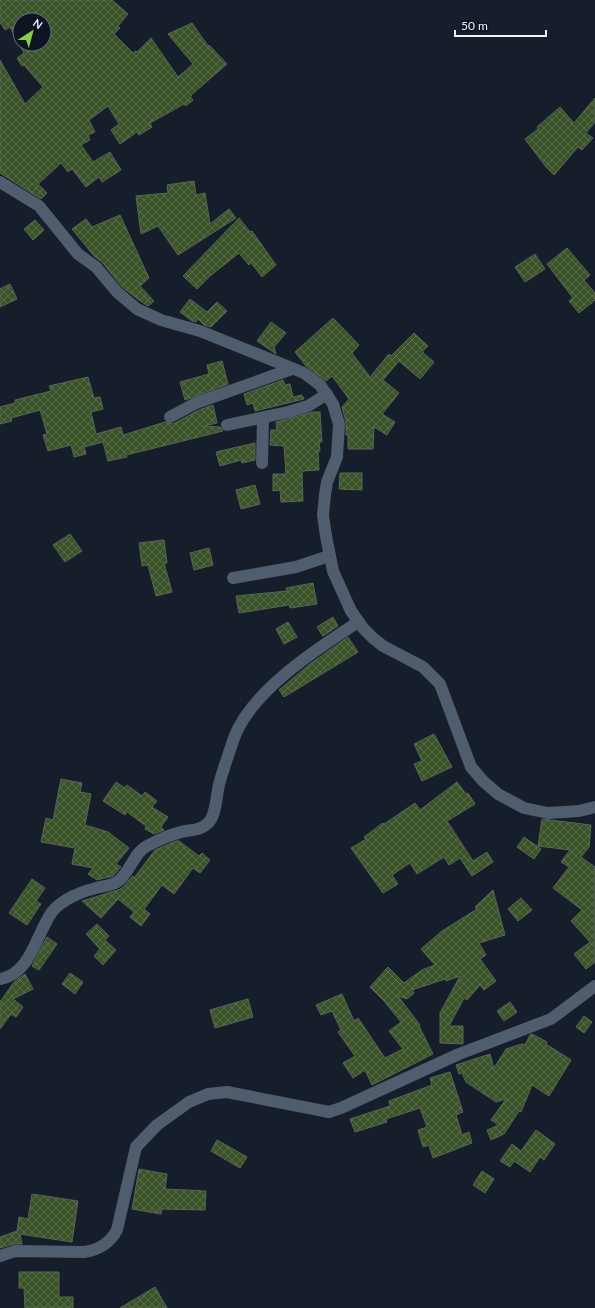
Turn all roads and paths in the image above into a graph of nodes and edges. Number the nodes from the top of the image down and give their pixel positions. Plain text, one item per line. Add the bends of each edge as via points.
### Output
1 (0, 182) edge
2 (292, 368) junction
3 (327, 394) junction
4 (170, 417) dead end
5 (263, 418) junction
6 (227, 425) dead end
7 (262, 462) dead end
8 (329, 556) junction
9 (233, 578) dead end
10 (358, 622) junction
11 (595, 807) edge
12 (0, 979) edge
13 (595, 986) edge
14 (0, 1256) edge

1 - 2 street via 39,206 78,254 96,267 117,292 137,309
2 - 3 street via 312,379
2 - 4 street via 196,403
3 - 5 street via 308,406
3 - 8 street via 338,414 339,429 337,457 327,482 324,511
5 - 6 street
5 - 7 street
8 - 9 street via 296,567
8 - 10 street via 337,584
10 - 11 street via 383,646 423,667 440,684 471,767 482,781 498,794 524,808 548,813
10 - 12 street via 318,648 251,708 235,737 219,783 210,820 205,826 197,830 179,832 146,846 117,882 84,892 64,902 51,913 26,961 8,978
13 - 14 street via 551,1019 459,1054 329,1112 227,1092 208,1094 189,1102 157,1125 136,1148 117,1230 105,1245 84,1252 15,1250

